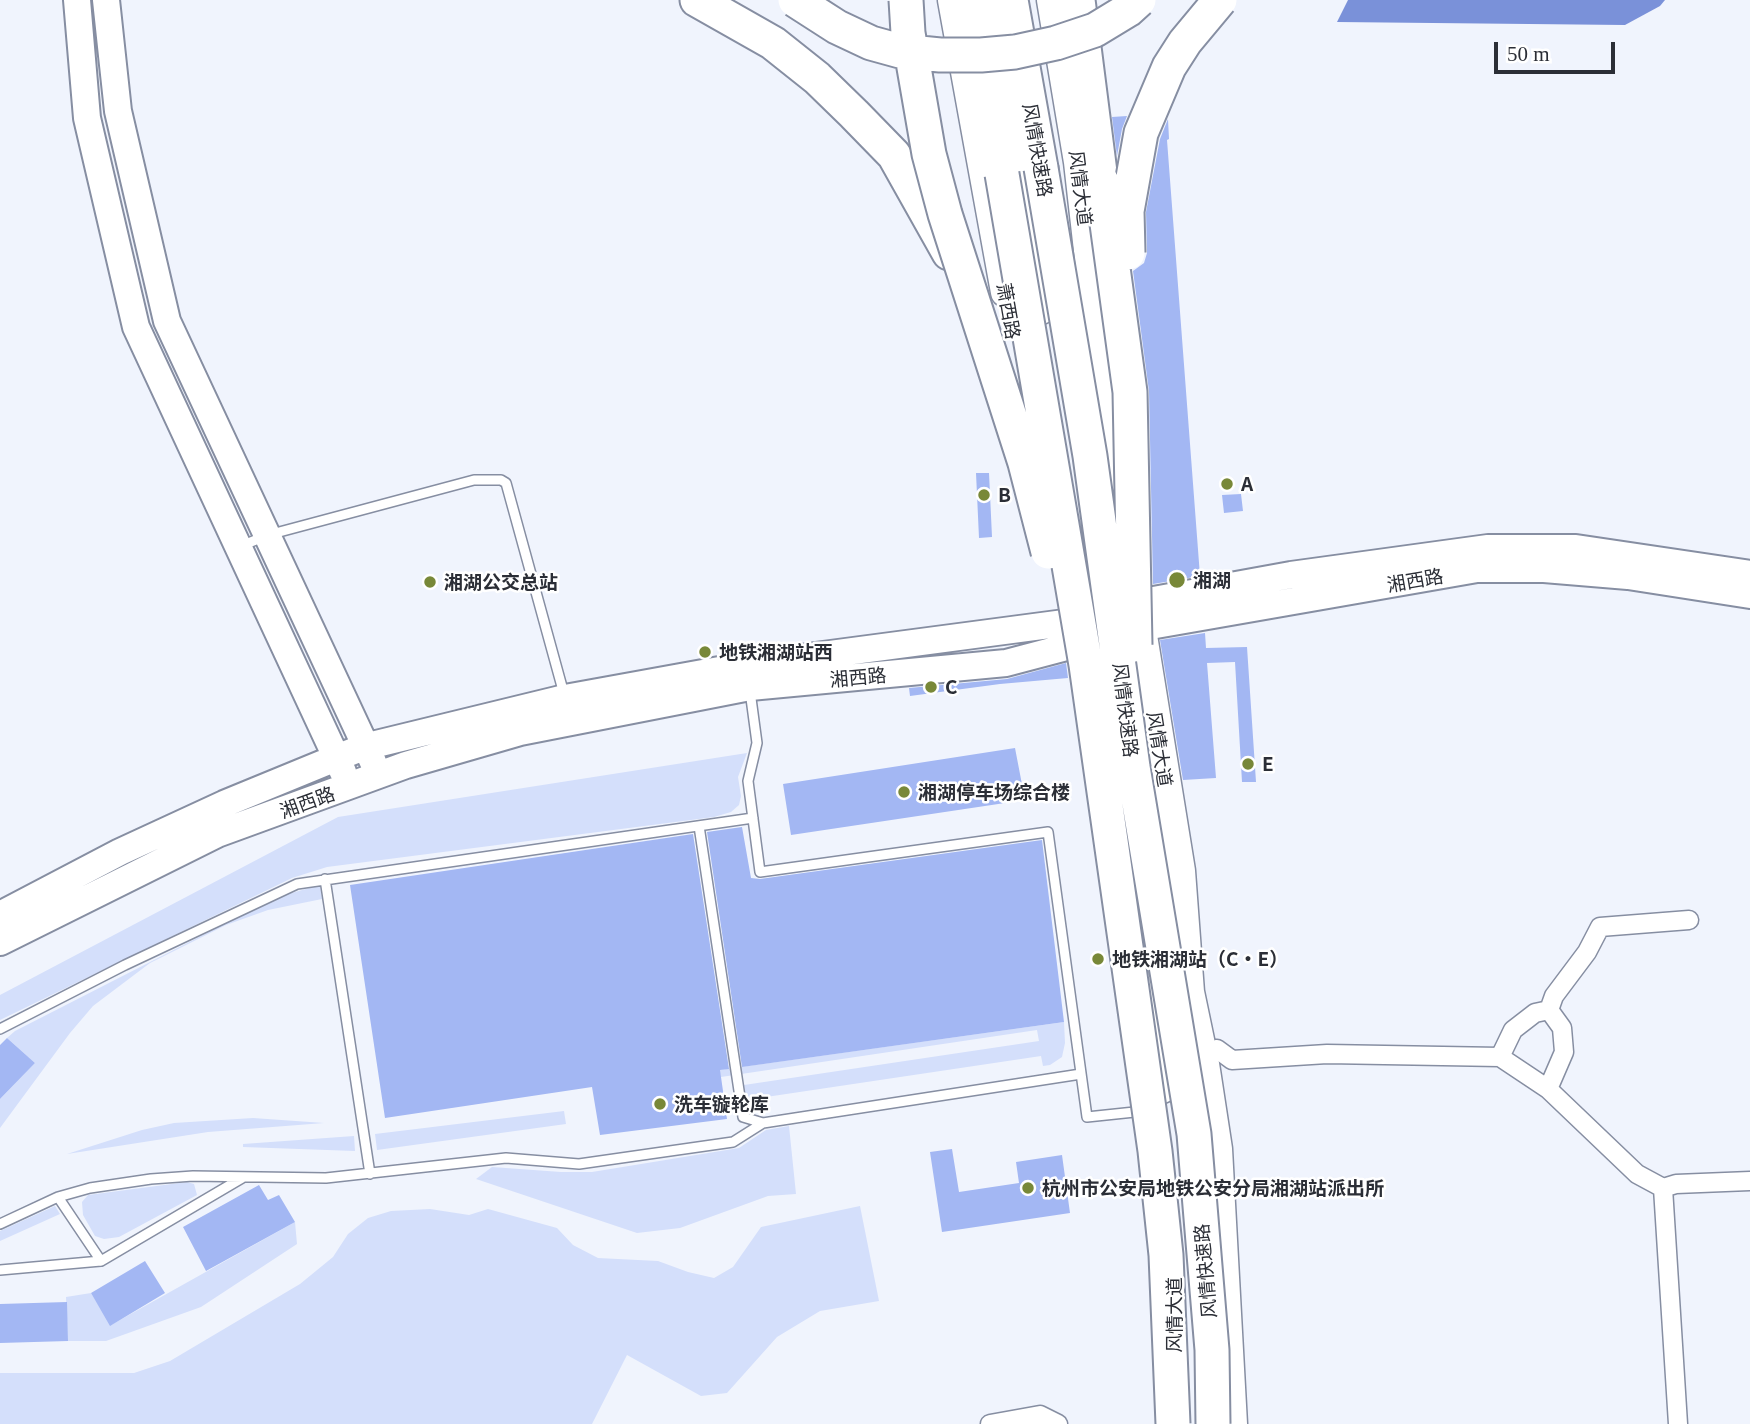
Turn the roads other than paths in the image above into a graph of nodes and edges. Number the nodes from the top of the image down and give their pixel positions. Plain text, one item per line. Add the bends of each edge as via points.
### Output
1 (77, 0) edge
2 (106, 0) edge
3 (697, 0) edge
4 (795, 0) edge
5 (906, 0) edge
6 (953, 0) edge
7 (971, 0) edge
8 (993, 0) edge
9 (1011, 0) edge
10 (1052, 0) edge
11 (1077, 0) edge
12 (1139, 0) edge
13 (1220, 0) edge
14 (1018, 159) junction
15 (1000, 259) junction
16 (975, 303) junction
17 (1130, 391) junction
18 (268, 536) junction
19 (240, 547) junction
20 (1750, 574) edge
21 (1750, 595) edge
22 (1139, 616) junction
23 (1109, 624) junction
24 (1075, 633) junction
25 (749, 676) junction
26 (565, 698) junction
27 (364, 747) junction
28 (336, 758) junction
29 (1133, 767) junction
30 (380, 775) junction
31 (350, 786) junction
32 (753, 818) junction
33 (699, 826) junction
34 (325, 879) junction
35 (0, 915) edge
36 (1689, 920) dead end
37 (1123, 933) junction
38 (0, 942) edge
39 (1189, 992) junction
40 (1549, 1010) junction
41 (0, 1029) edge
42 (1217, 1049) dead end
43 (1500, 1057) junction
44 (1081, 1074) junction
45 (1548, 1089) junction
46 (1164, 1109) junction
47 (763, 1123) junction
48 (370, 1174) junction
49 (243, 1177) junction
50 (1750, 1181) edge
51 (1663, 1188) junction
52 (58, 1197) junction
53 (0, 1224) edge
54 (100, 1261) junction
55 (0, 1270) edge
56 (990, 1424) edge
57 (1058, 1424) edge
58 (1175, 1424) edge
59 (1213, 1424) edge
60 (1232, 1424) edge
61 (1678, 1424) edge

1 - 19 street via 87,118 136,327
2 - 18 street via 118,111 167,321
3 - 16 highway, bridge via 773,43 817,78 894,155
4 - 12 highway, bridge via 871,43 940,55 1015,52 1056,43 1095,30
5 - 16 highway, bridge via 929,153
6 - 15 main road, 萧西路
7 - 37 highway, 风情快速路, bridge via 1086,665
8 - 14 main road, 风情大道
9 - 29 highway, 风情快速路, bridge via 1090,457
10 - 22 main road, 风情大道 via 1080,175 1119,521
11 - 17 highway, bridge
13 - 17 highway, bridge via 1168,67 1138,146 1127,211
14 - 15 main road
14 - 24 main road, 风情大道 via 1074,526
15 - 24 main road, 萧西路 via 1044,506
16 - 37 highway, bridge via 1025,463 1060,605
17 - 29 highway, bridge
18 - 19 lane
18 - 26 lane via 474,480 500,480 510,496
18 - 27 street
19 - 28 street
20 - 22 street, 湘西路 via 1576,548 1488,548 1291,575
21 - 22 street, 湘西路 via 1628,576 1478,569
22 - 23 street, 湘西路
22 - 39 main road, 风情大道 via 1180,871
23 - 24 street, 湘西路
23 - 39 main road via 1154,881
24 - 25 street, 湘西路
24 - 46 main road, 风情大道 via 1147,959
25 - 26 street, 湘西路
25 - 30 street, 湘西路 via 520,732
25 - 32 lane via 757,743 748,780
26 - 27 street, 湘西路
27 - 28 street, 湘西路
27 - 30 street
28 - 31 street
28 - 35 street, 湘西路 via 224,804
29 - 59 highway, 风情快速路, bridge via 1194,1134 1212,1350
30 - 31 street, 湘西路
31 - 38 street, 湘西路 via 217,834
32 - 33 lane
32 - 44 lane via 760,872 1048,832
33 - 34 lane
33 - 47 lane via 743,1117
34 - 41 lane via 284,889
34 - 48 lane
36 - 40 street via 1600,927
37 - 58 highway, 风情快速路, bridge via 1166,1255
39 - 60 main road, 风情大道 via 1217,1149
40 - 43 street via 1535,1013 1513,1030
40 - 45 street via 1562,1028 1564,1052
42 - 43 street via 1232,1060 1327,1054
43 - 45 street
44 - 46 lane via 1087,1117
44 - 47 lane
45 - 51 street via 1637,1174
46 - 58 main road, 风情大道 via 1176,1288
47 - 48 lane via 733,1142 579,1164 506,1158
48 - 49 lane
49 - 52 lane via 151,1180
49 - 54 lane
50 - 51 street
51 - 61 street
52 - 53 lane
52 - 54 lane
54 - 55 lane
56 - 57 street via 1040,1415

